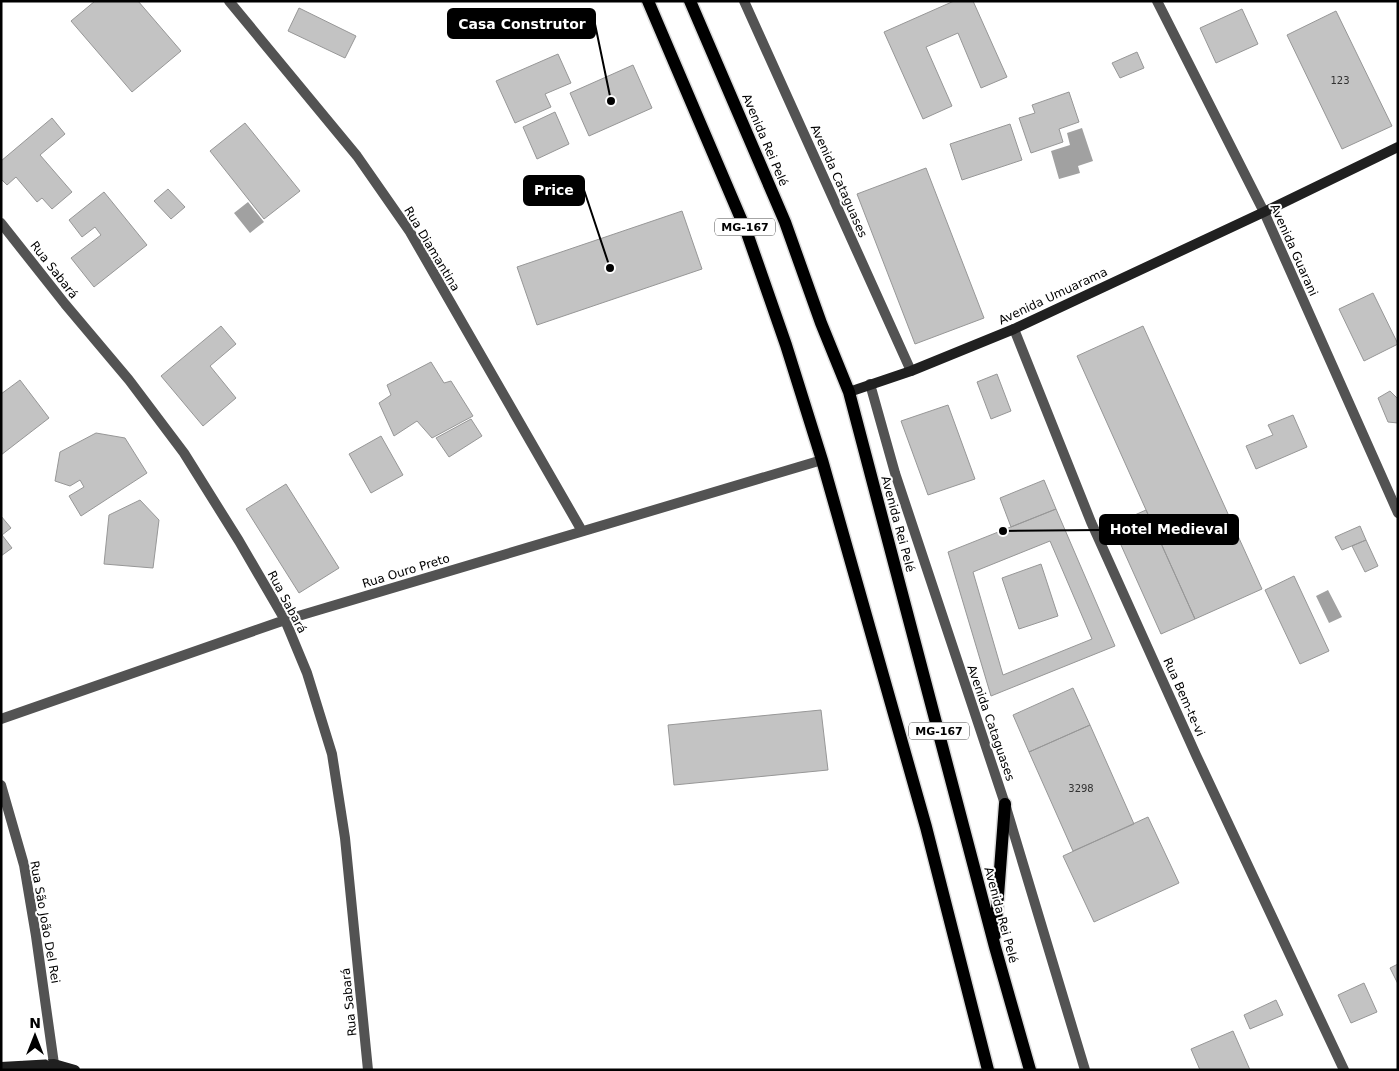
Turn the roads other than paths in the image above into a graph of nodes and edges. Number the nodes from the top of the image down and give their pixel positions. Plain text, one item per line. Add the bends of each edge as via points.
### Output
1 (229, 1) edge
2 (648, 1) edge
3 (690, 1) edge
4 (1157, 1) edge
5 (748, 2) edge
6 (1398, 147) edge
7 (1264, 212) junction
8 (1, 223) edge
9 (1014, 329) junction
10 (911, 371) junction
11 (870, 384) junction
12 (849, 392) junction
13 (822, 460) junction
14 (1398, 513) edge
15 (582, 531) junction
16 (285, 620) junction
17 (1, 719) edge
18 (1, 785) edge
19 (1005, 804) junction
20 (995, 948) junction
21 (54, 1064) junction
22 (1, 1067) edge
23 (75, 1070) edge
24 (368, 1070) edge
25 (988, 1070) edge
26 (1030, 1070) edge
27 (1085, 1070) edge
28 (1344, 1070) edge

1 - 15 street, Rua Diamantina via 357,156 410,232
2 - 13 main road, MG-167 via 747,233
3 - 12 main road, Avenida Rei Pelé / MG-167 via 785,222
4 - 7 street, Avenida Guarani
5 - 10 street, Avenida Cataguases
6 - 7 street, Avenida Umuarama
7 - 9 street, Avenida Umuarama
7 - 14 street, Avenida Guarani
8 - 16 street, Rua Sabará via 184,453
9 - 10 street, Avenida Umuarama
9 - 28 street, Rua Bem-te-vi via 1095,531
10 - 11 street, Avenida Umuarama
11 - 12 street, Avenida Umuarama
11 - 19 street, Avenida Cataguases via 895,473
12 - 20 main road, Avenida Rei Pelé / MG-167
13 - 15 street, Rua Ouro Preto
13 - 25 main road, MG-167 via 926,827
15 - 16 street, Rua Ouro Preto
16 - 17 street, Rua Ouro Preto
16 - 24 street, Rua Sabará via 307,673 332,754 345,838
18 - 21 street, Rua São João Del Rei via 24,865
19 - 20 main road
19 - 27 street, Avenida Cataguases
20 - 26 main road, Avenida Rei Pelé / MG-167
21 - 22 street
21 - 23 street

